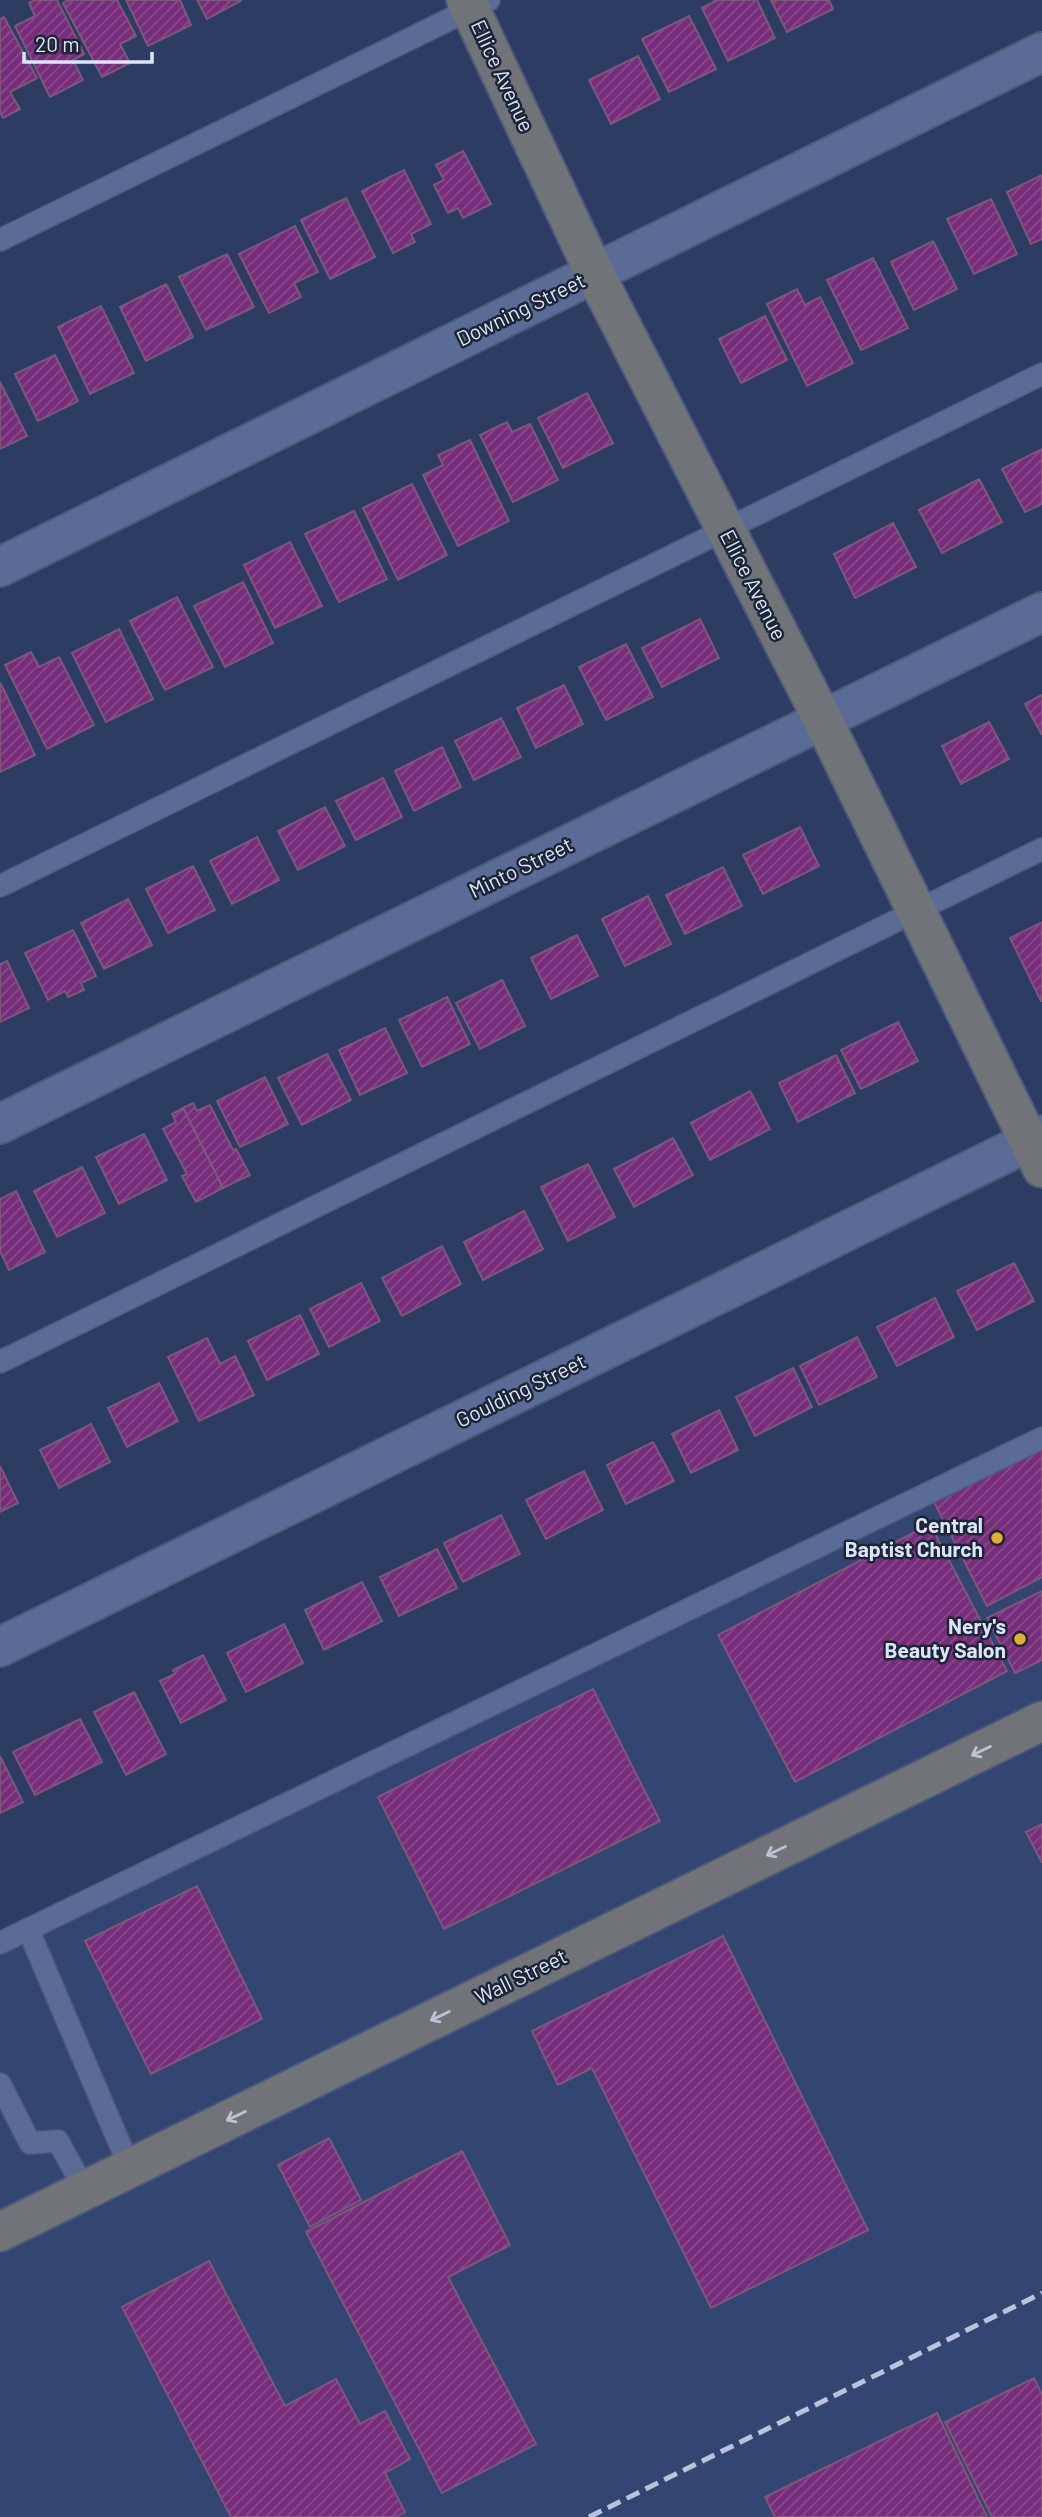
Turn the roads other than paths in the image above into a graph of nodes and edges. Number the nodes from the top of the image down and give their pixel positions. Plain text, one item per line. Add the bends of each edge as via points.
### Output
1 (475, 3) edge
2 (1042, 52) edge
3 (0, 240) edge
4 (595, 274) junction
5 (1042, 374) edge
6 (725, 530) junction
7 (0, 567) edge
8 (1042, 612) edge
9 (823, 719) junction
10 (1042, 849) edge
11 (0, 886) edge
12 (916, 911) junction
13 (0, 1124) edge
14 (1038, 1148) edge
15 (0, 1362) edge
16 (1042, 1437) edge
17 (0, 1647) edge
18 (1042, 1721) edge
19 (27, 1929) junction
20 (0, 1942) edge
21 (0, 2084) edge
22 (130, 2168) junction
23 (85, 2190) junction
24 (0, 2232) edge

1 - 3 lane
1 - 4 main road, Ellice Avenue
2 - 4 street, Downing Street
4 - 6 main road, Ellice Avenue
4 - 7 street, Downing Street
5 - 6 lane
6 - 9 main road, Ellice Avenue
6 - 11 lane
8 - 9 street, Minto Street
9 - 12 main road, Ellice Avenue
9 - 13 street, Minto Street
10 - 12 lane
12 - 14 main road, Ellice Avenue
12 - 15 lane
14 - 17 street, Goulding Street
16 - 19 lane
18 -> 22 main road, Wall Street
19 - 20 lane
19 - 22 lane
21 - 23 lane via 30,2143 58,2141
22 - 23 main road, Wall Street
23 - 24 main road, Wall Street

